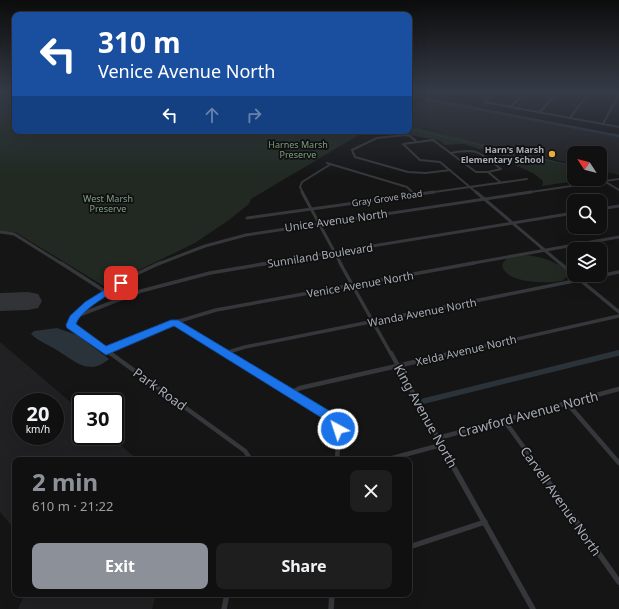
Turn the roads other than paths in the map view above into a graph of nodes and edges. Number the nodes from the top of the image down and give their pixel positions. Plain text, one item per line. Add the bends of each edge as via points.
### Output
1 (578, 119) edge
2 (605, 119) edge
3 (603, 124) junction
4 (619, 127) edge
5 (416, 141) junction
6 (451, 153) junction
7 (327, 163) dead end
8 (331, 164) junction
9 (450, 170) junction
10 (488, 172) junction
11 (527, 179) dead end
12 (619, 179) edge
13 (607, 181) edge
14 (500, 182) junction
15 (607, 183) edge
16 (470, 186) junction
17 (569, 186) edge
18 (619, 190) edge
19 (414, 194) junction
20 (484, 198) junction
21 (619, 206) edge
22 (607, 208) edge
23 (310, 209) junction
24 (567, 214) edge
25 (247, 218) dead end
26 (318, 223) junction
27 (513, 223) junction
28 (0, 232) edge
29 (619, 237) edge
30 (545, 250) junction
31 (335, 252) junction
32 (567, 269) edge
33 (619, 272) edge
34 (607, 274) edge
35 (570, 282) edge
36 (582, 282) edge
37 (353, 285) junction
38 (106, 292) junction
39 (94, 299) junction
40 (102, 306) junction
41 (619, 312) edge
42 (619, 316) edge
43 (73, 319) junction
44 (175, 322) junction
45 (373, 322) junction
46 (106, 351) junction
47 (225, 353) junction
48 (398, 366) junction
49 (619, 389) edge
50 (290, 393) junction
51 (567, 403) junction
52 (504, 420) junction
53 (438, 438) junction
54 (441, 445) junction
55 (249, 457) edge
56 (337, 457) edge
57 (396, 457) edge
58 (619, 463) edge
59 (484, 522) junction
60 (412, 545) edge
61 (619, 582) edge
62 (226, 597) edge
63 (332, 597) edge
64 (224, 609) edge
65 (331, 609) edge
66 (533, 609) edge

1 - 3 street
2 - 3 street
3 - 4 street
5 - 6 street via 434,140
5 - 9 street via 404,145 420,160 437,161
5 - 9 street via 406,135 377,138 352,150 355,157 408,172
6 - 10 street via 476,172
6 - 10 street via 477,151 501,169
7 - 8 street
8 - 19 street via 407,187
8 - 23 street, King Avenue North via 302,182 300,187
9 - 16 street
10 - 14 street
11 - 14 street, Gray Grove Road
12 - 13 street, Unice Avenue North
14 - 16 street, Gray Grove Road
15 - 18 street
16 - 19 street, Gray Grove Road
16 - 20 street
17 - 20 street, Unice Avenue North
19 - 23 street, Gray Grove Road
20 - 26 street, Unice Avenue North
20 - 27 street
21 - 22 street
23 - 25 street, Gray Grove Road
23 - 26 street, King Avenue North
24 - 27 street, Sunniland Boulevard
26 - 31 street, King Avenue North
26 - 38 street, Unice Avenue North via 240,236 201,246 149,268
27 - 30 street
27 - 31 street, Sunniland Boulevard
28 - 38 street via 14,234
29 - 30 street, Venice Avenue North
30 - 32 street
30 - 37 street, Venice Avenue North
31 - 37 street, King Avenue North
31 - 40 street, Sunniland Boulevard via 193,277 141,291
33 - 34 street, Wanda Avenue North
35 - 45 street, Wanda Avenue North
36 - 41 street
37 - 44 street, Venice Avenue North via 216,310
37 - 45 street, King Avenue North
38 - 39 street, Unice Avenue North
39 - 40 street
39 - 43 street, Unice Avenue North
40 - 43 street, Sunniland Boulevard
42 - 48 street, Xelda Avenue North
43 - 46 street, Park Road via 70,325
44 - 46 street, Venice Avenue North
44 - 47 street
45 - 47 street, Wanda Avenue North
45 - 48 street, King Avenue North
46 - 55 street, Park Road via 245,450
47 - 50 street
48 - 50 street, Xelda Avenue North via 300,388
48 - 53 street, King Avenue North
49 - 51 street, Crawford Avenue North
50 - 56 street via 334,419 337,424
51 - 52 street, Crawford Avenue North
51 - 58 street
52 - 53 street, Crawford Avenue North
52 - 61 street, Carvell Avenue North
53 - 54 street, King Avenue North
54 - 57 street
54 - 59 street, King Avenue North
59 - 60 street
59 - 66 street, King Avenue North
62 - 64 street
63 - 65 street

